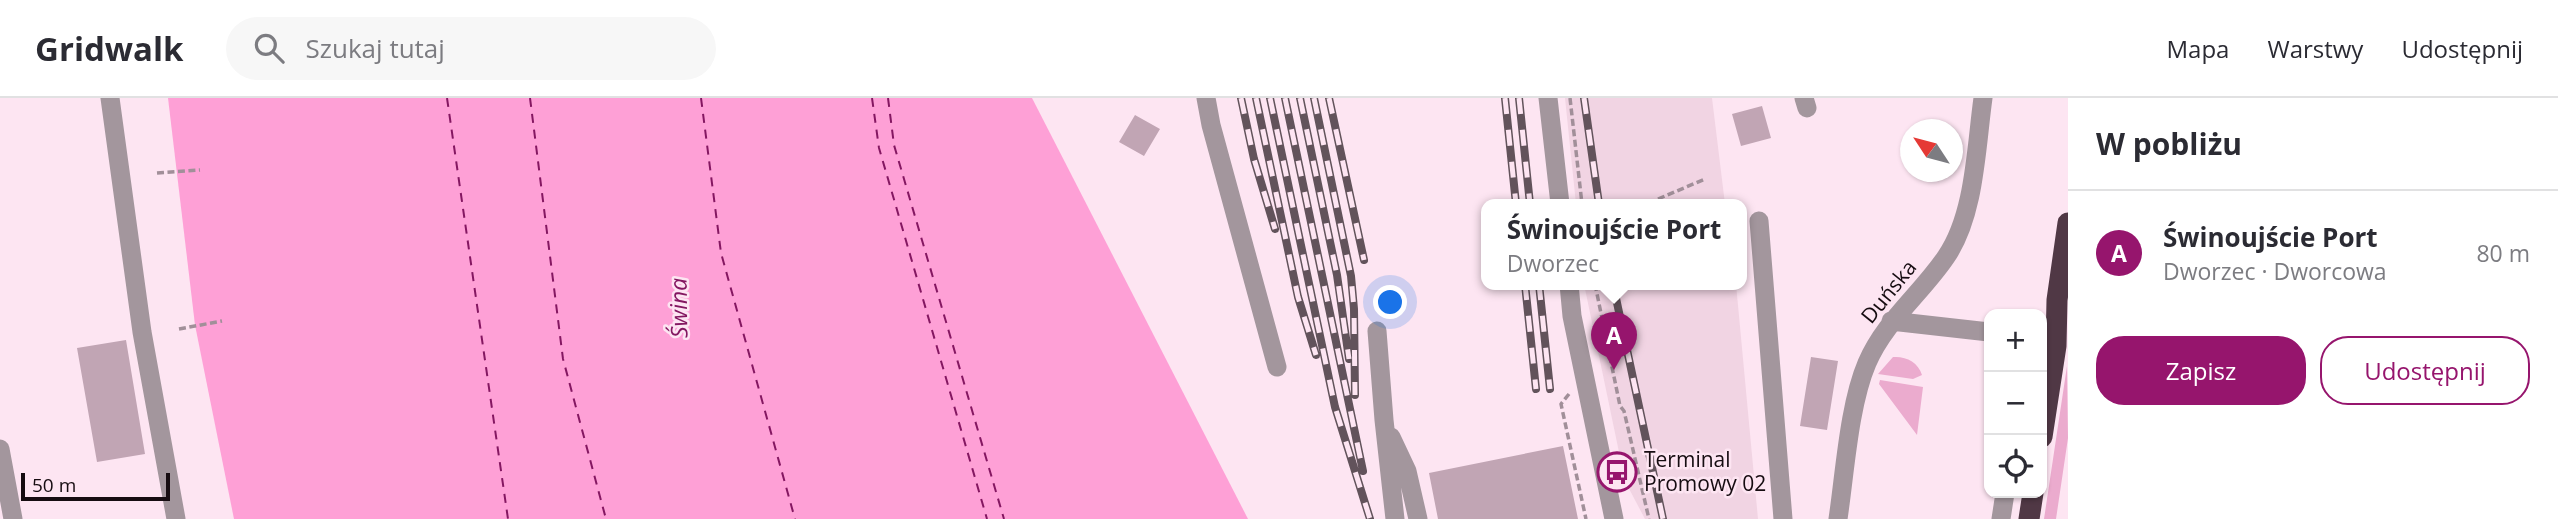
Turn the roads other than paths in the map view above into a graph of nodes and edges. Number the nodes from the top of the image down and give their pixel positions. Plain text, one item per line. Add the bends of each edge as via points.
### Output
1 (110, 98) edge
2 (1206, 98) edge
3 (1548, 98) edge
4 (1983, 98) edge
5 (1559, 199) edge
6 (1759, 220) dead end
7 (2068, 223) edge
8 (1570, 290) edge
9 (1891, 321) junction
10 (1377, 331) dead end
11 (1984, 331) edge
12 (1277, 367) dead end
13 (1384, 421) junction
14 (2042, 435) edge
15 (0, 449) edge
16 (2004, 498) edge
17 (2032, 498) edge
18 (1416, 509) edge
19 (13, 519) edge
20 (176, 519) edge
21 (1395, 519) edge
22 (1614, 519) edge
23 (1783, 519) edge
24 (1838, 519) edge
25 (2001, 519) edge
26 (2028, 519) edge

1 - 20 street via 142,332
2 - 12 street
3 - 5 street
4 - 9 street, Duńska via 1962,227 1945,259
6 - 23 street
7 - 14 highway
8 - 22 street
9 - 11 street
9 - 24 street, Duńska via 1858,384
10 - 13 street
13 - 18 street via 1407,471
13 - 21 street
15 - 19 street
16 - 25 street
17 - 26 highway

